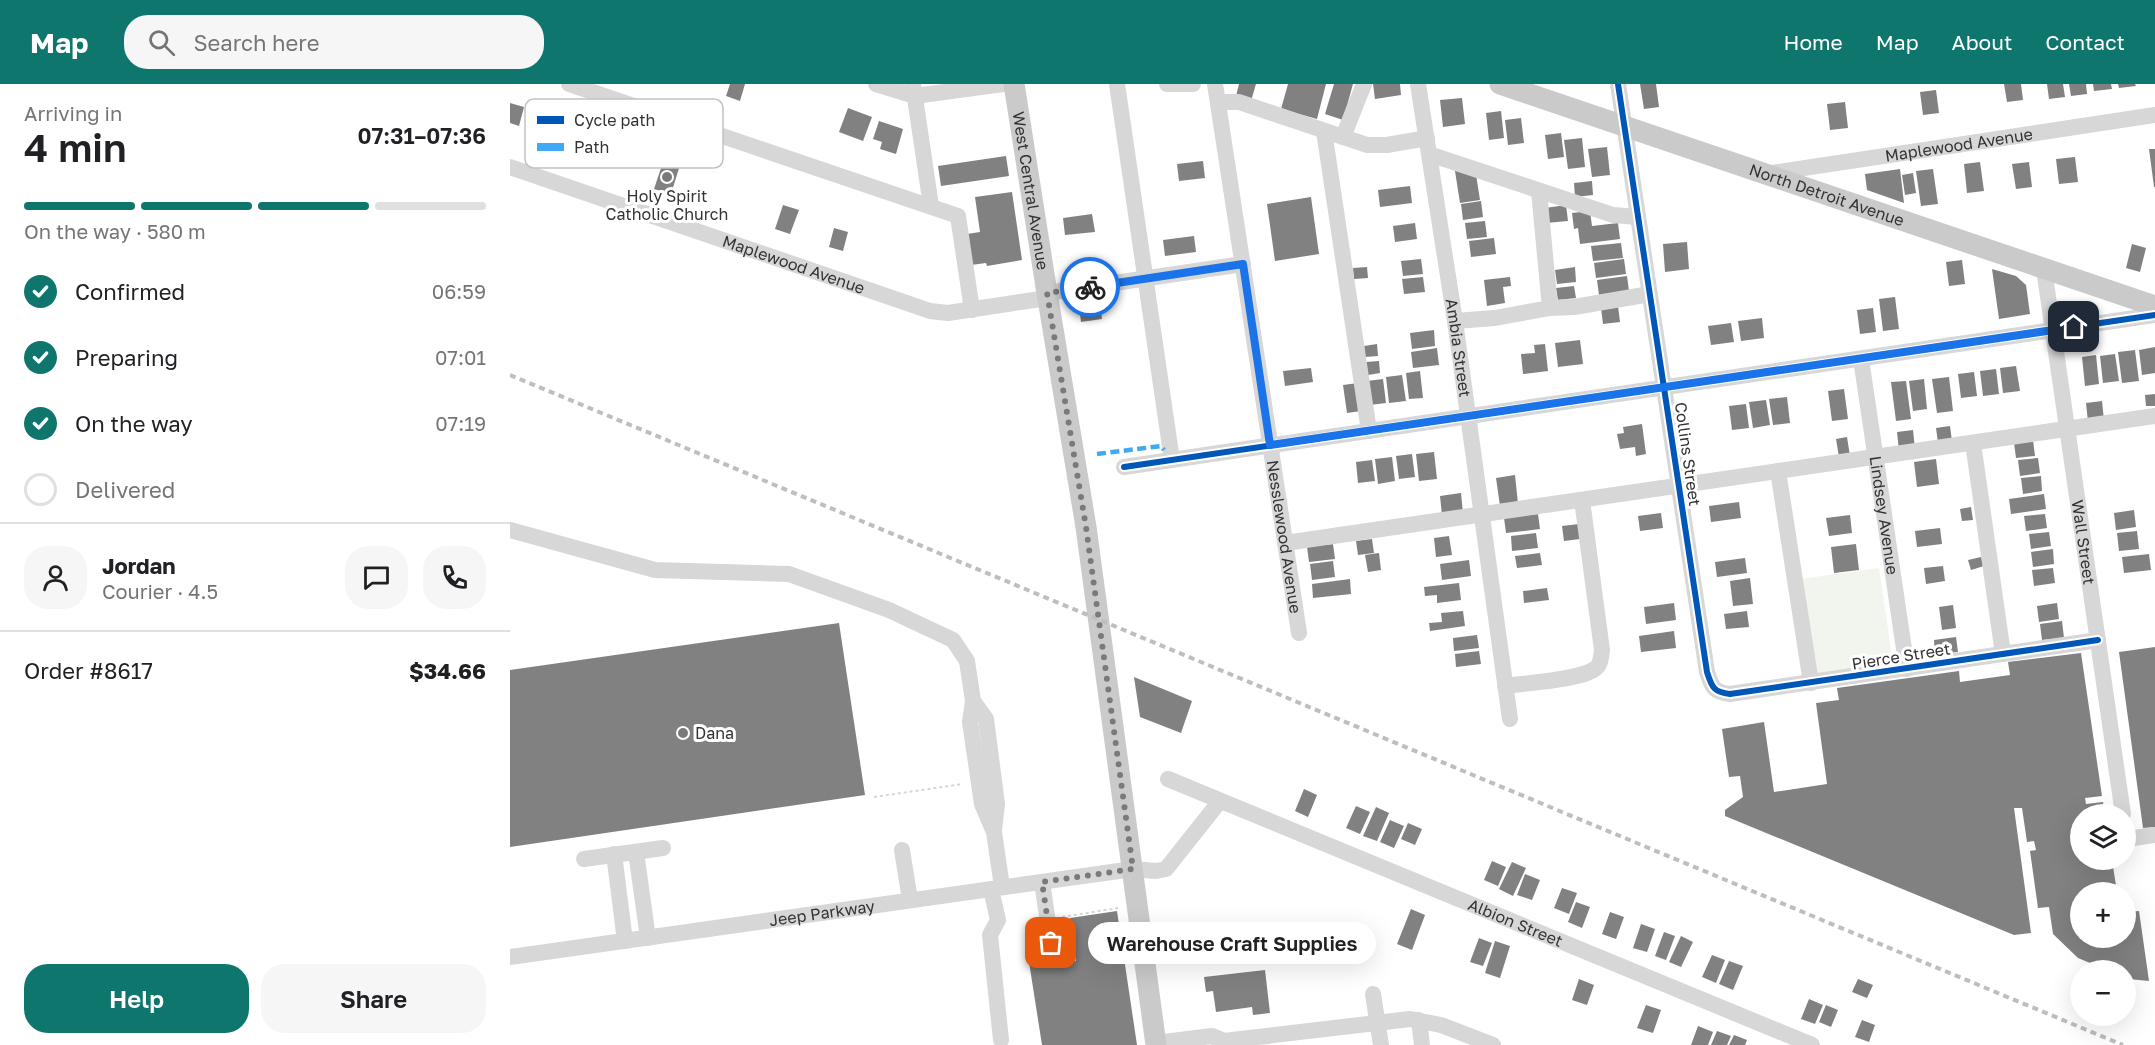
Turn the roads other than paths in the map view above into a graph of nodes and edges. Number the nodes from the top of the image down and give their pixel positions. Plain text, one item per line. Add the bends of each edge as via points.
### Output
1 (569, 84) edge
2 (876, 84) edge
3 (1003, 84) edge
4 (1014, 84) edge
5 (1117, 84) edge
6 (1167, 84) edge
7 (1193, 84) edge
8 (1215, 84) edge
9 (1364, 84) edge
10 (1418, 84) edge
11 (1500, 84) edge
12 (1618, 84) edge
13 (914, 90) edge
14 (613, 99) edge
15 (1218, 102) junction
16 (2155, 115) edge
17 (1624, 126) junction
18 (1324, 131) junction
19 (723, 136) edge
20 (1343, 137) junction
21 (1428, 146) junction
22 (510, 167) edge
23 (1765, 174) junction
24 (1539, 191) junction
25 (931, 207) junction
26 (1638, 217) junction
27 (1243, 264) junction
28 (2044, 269) junction
29 (1146, 279) junction
30 (1650, 294) junction
31 (1047, 296) junction
32 (2155, 306) edge
33 (1550, 308) junction
34 (972, 310) junction
35 (2155, 315) edge
36 (1455, 321) junction
37 (2053, 330) junction
38 (1861, 359) junction
39 (1665, 387) junction
40 (1469, 416) junction
41 (2155, 416) edge
42 (2067, 429) junction
43 (1370, 431) junction
44 (1973, 443) junction
45 (1270, 445) junction
46 (1875, 457) junction
47 (1172, 460) junction
48 (1124, 467) dead end
49 (1778, 471) junction
50 (1679, 486) junction
51 (1582, 500) junction
52 (1483, 514) junction
53 (510, 530) edge
54 (1285, 543) junction
55 (1299, 633) dead end
56 (2098, 640) junction
57 (2003, 654) junction
58 (1907, 669) junction
59 (1811, 683) junction
60 (1505, 686) junction
61 (1712, 686) joint
62 (973, 700) junction
63 (1510, 719) dead end
64 (1168, 779) dead end
65 (1220, 801) junction
66 (2122, 804) edge
67 (994, 832) junction
68 (2136, 835) edge
69 (2155, 835) edge
70 (663, 848) dead end
71 (902, 850) dead end
72 (636, 852) junction
73 (614, 854) junction
74 (584, 859) dead end
75 (1133, 869) junction
76 (1042, 882) junction
77 (997, 888) junction
78 (910, 900) junction
79 (648, 938) junction
80 (625, 941) junction
81 (1051, 943) dead end
82 (510, 957) edge
83 (1373, 994) dead end
84 (1419, 1020) junction
85 (1378, 1023) junction
86 (1461, 1039) edge
87 (1001, 1040) dead end
88 (1221, 1043) edge
89 (1156, 1044) edge
90 (1381, 1045) edge
91 (1422, 1045) edge
92 (1493, 1045) edge
93 (1812, 1045) edge

1 - 14 street
2 - 13 street
3 - 13 street
4 - 31 main road, West Central Avenue
5 - 29 street
6 - 7 street
8 - 15 street, Nesslewood Avenue
9 - 20 street
10 - 21 street, Ambia Street
11 - 17 main road, North Detroit Avenue
12 - 17 street, Collins Street
13 - 25 street
15 - 18 street via 1239,102
15 - 27 street, Nesslewood Avenue
16 - 23 street, Maplewood Avenue
17 - 23 main road, North Detroit Avenue
17 - 26 street, Collins Street
18 - 20 street
18 - 43 street
19 - 25 street
20 - 21 street via 1367,145
21 - 24 street
21 - 36 street, Ambia Street
22 - 34 street, Maplewood Avenue via 930,311 948,314
23 - 28 main road, North Detroit Avenue
24 - 26 street via 1613,215
24 - 33 street
25 - 34 street via 958,216
26 - 30 street, Collins Street
27 - 29 street, Maplewood Avenue
27 - 45 street, Nesslewood Avenue
28 - 32 main road, North Detroit Avenue
28 - 37 street, Wall Street
29 - 31 street, Maplewood Avenue
29 - 47 street
30 - 33 street
30 - 39 street, Collins Street
31 - 34 street, Maplewood Avenue
31 - 75 main road, West Central Avenue via 1086,527
33 - 36 street
35 - 37 street
36 - 40 street, Ambia Street
37 - 38 street
37 - 42 street, Wall Street
38 - 39 street
38 - 46 street, Lindsey Avenue
39 - 40 street
39 - 50 street, Collins Street
40 - 43 street
40 - 52 street, Ambia Street
41 - 42 street
42 - 44 street
42 - 56 street, Wall Street
43 - 45 street
44 - 46 street
44 - 57 street
45 - 47 street
45 - 54 street, Nesslewood Avenue
46 - 49 street
46 - 58 street, Lindsey Avenue
47 - 48 street
49 - 50 street
49 - 59 street
50 - 51 street
50 - 61 street, Collins Street
51 - 52 street
51 - 60 street via 1602,650 1600,661 1596,668 1576,676
52 - 54 street
52 - 60 street, Ambia Street
53 - 62 street via 656,570 789,574 889,610 952,640 967,661
54 - 55 street, Nesslewood Avenue
56 - 57 street, Pierce Street
56 - 66 street, Wall Street
57 - 58 street, Pierce Street
58 - 59 street, Pierce Street
59 - 61 street, Pierce Street via 1730,694 1719,693
60 - 63 street, Ambia Street
62 - 67 street via 970,722 982,804
62 - 67 street via 986,719 997,804
64 - 65 street, Albion Street
65 - 75 street via 1166,869
65 - 93 street, Albion Street
67 - 77 street
68 - 69 street
70 - 72 street
71 - 78 street
72 - 73 street
72 - 79 street
73 - 74 street
73 - 80 street
75 - 76 street, Jeep Parkway
75 - 89 main road, West Central Avenue
76 - 77 street, Jeep Parkway
76 - 81 street
77 - 78 street, Jeep Parkway
77 - 87 street via 998,920 990,935
78 - 79 street, Jeep Parkway
79 - 80 street, Jeep Parkway
80 - 82 street, Jeep Parkway
83 - 85 street
84 - 85 street
84 - 86 street via 1441,1025
84 - 91 street
85 - 88 street
85 - 90 street
86 - 92 street
88 - 89 street via 1212,1036

